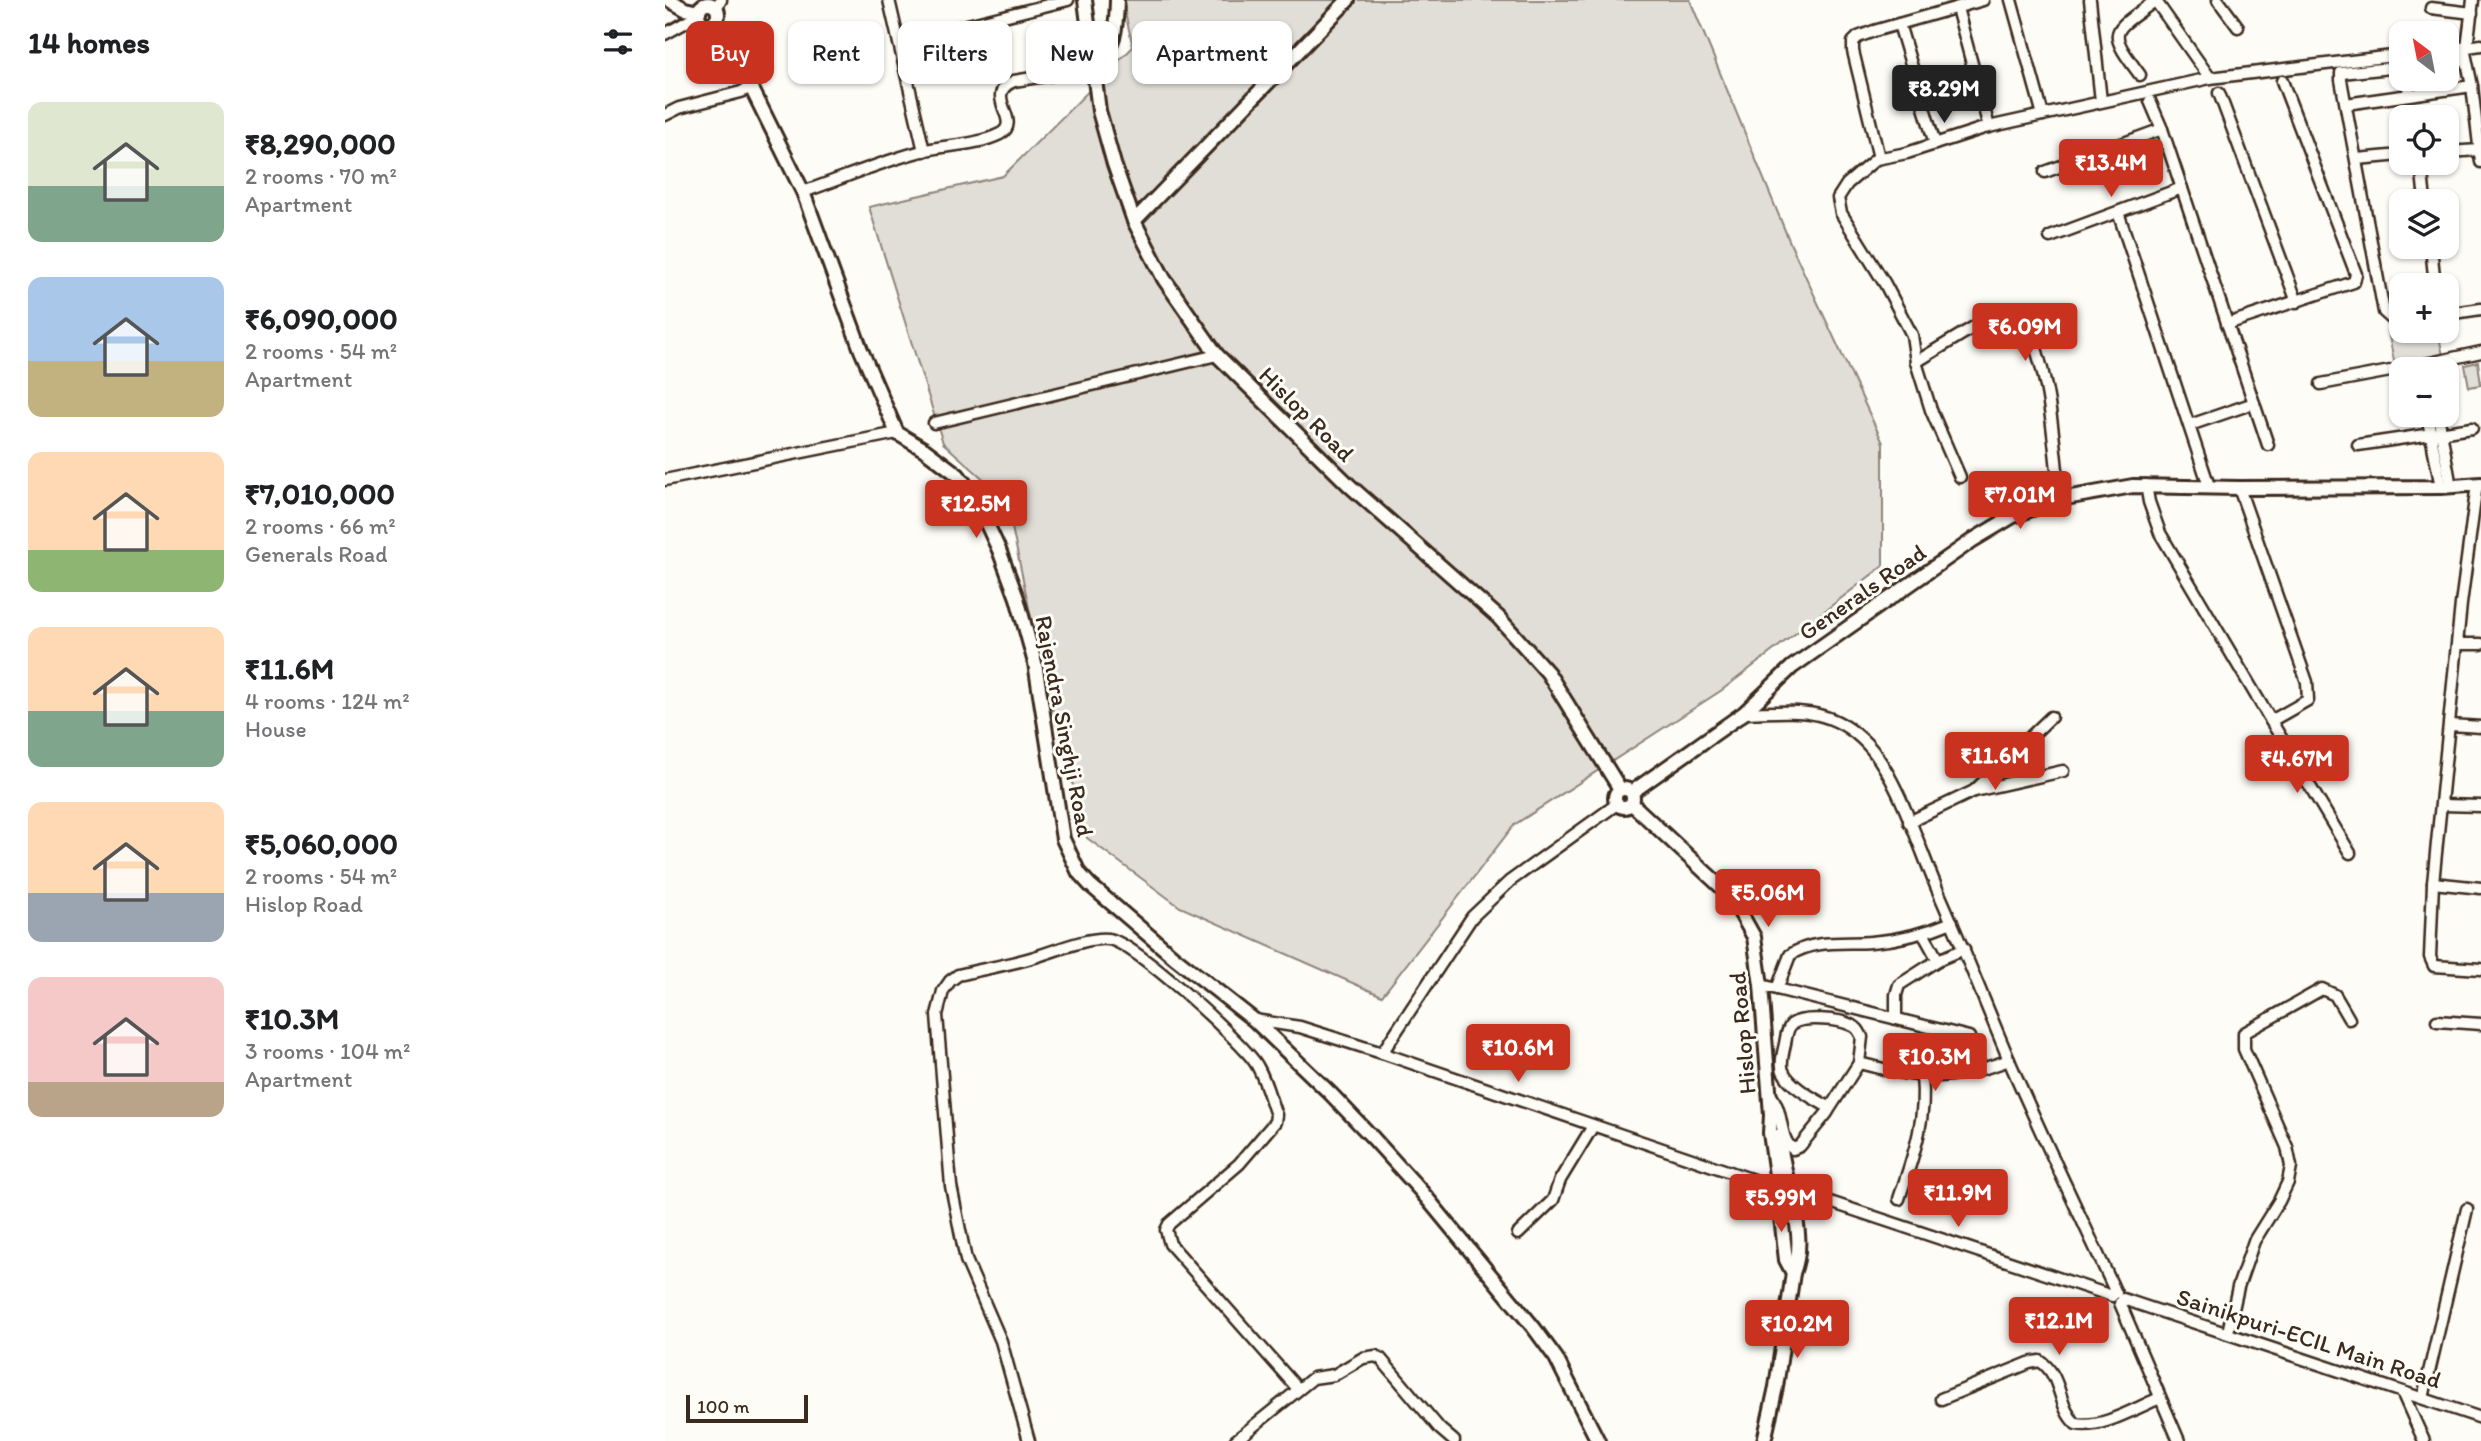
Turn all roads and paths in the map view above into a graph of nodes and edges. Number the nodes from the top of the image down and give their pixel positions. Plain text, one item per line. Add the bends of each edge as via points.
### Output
1 (669, 0) edge
2 (890, 0) edge
3 (1068, 0) edge
4 (1085, 0) edge
5 (1117, 0) edge
6 (1348, 0) edge
7 (1983, 0) edge
8 (2011, 0) edge
9 (2090, 0) edge
10 (2156, 0) edge
11 (2218, 0) edge
12 (2473, 0) edge
13 (718, 4) edge
14 (1957, 8) junction
15 (2431, 8) dead end
16 (699, 13) junction
17 (2472, 13) junction
18 (702, 21) edge
19 (714, 21) edge
20 (984, 21) edge
21 (1088, 21) edge
22 (1115, 21) edge
23 (1899, 24) junction
24 (2238, 27) dead end
25 (665, 34) edge
26 (898, 37) edge
27 (2481, 45) edge
28 (2466, 48) junction
29 (2459, 49) edge
30 (2389, 56) edge
31 (2466, 60) junction
32 (2459, 61) edge
33 (2389, 68) edge
34 (2140, 75) dead end
35 (1026, 78) edge
36 (2210, 78) junction
37 (2282, 81) dead end
38 (749, 84) edge
39 (909, 84) edge
40 (1096, 84) edge
41 (2472, 86) junction
42 (751, 87) junction
43 (2409, 91) edge
44 (2219, 93) dead end
45 (2409, 94) junction
46 (2150, 101) dead end
47 (2101, 102) junction
48 (2346, 104) junction
49 (665, 115) edge
50 (2043, 115) junction
51 (1989, 127) junction
52 (2162, 129) junction
53 (1935, 144) junction
54 (2480, 150) edge
55 (924, 151) junction
56 (2459, 151) edge
57 (2389, 156) edge
58 (1879, 158) junction
59 (2357, 159) junction
60 (2481, 162) edge
61 (2045, 172) dead end
62 (2182, 188) junction
63 (803, 192) junction
64 (2118, 212) junction
65 (1134, 221) junction
66 (2050, 237) dead end
67 (2297, 302) junction
68 (2481, 309) edge
69 (2459, 312) edge
70 (2389, 316) edge
71 (2227, 324) junction
72 (2481, 352) edge
73 (1217, 355) junction
74 (2459, 358) edge
75 (1916, 362) junction
76 (2389, 371) edge
77 (2321, 384) dead end
78 (2253, 403) junction
79 (935, 422) dead end
80 (2189, 425) junction
81 (2429, 427) edge
82 (2441, 427) edge
83 (2472, 428) dead end
84 (2442, 432) junction
85 (897, 433) junction
86 (2430, 434) junction
87 (2268, 445) dead end
88 (2358, 445) dead end
89 (1960, 477) dead end
90 (665, 480) edge
91 (2479, 484) edge
92 (2146, 485) junction
93 (2209, 486) junction
94 (2446, 487) junction
95 (2239, 488) junction
96 (2060, 499) junction
97 (2458, 644) junction
98 (2481, 644) edge
99 (1744, 713) junction
100 (2051, 718) dead end
101 (2271, 721) junction
102 (2450, 725) junction
103 (2481, 727) edge
104 (2063, 772) dead end
105 (1974, 791) junction
106 (1628, 795) junction
107 (1618, 804) joint
108 (2442, 806) junction
109 (2481, 806) edge
110 (1909, 822) junction
111 (2350, 853) dead end
112 (2433, 883) junction
113 (2481, 888) edge
114 (1952, 922) junction
115 (1923, 933) junction
116 (1964, 949) junction
117 (1938, 960) junction
118 (2481, 969) edge
119 (1761, 985) junction
120 (1777, 989) junction
121 (1896, 1019) junction
122 (2349, 1019) dead end
123 (1254, 1020) junction
124 (2437, 1021) dead end
125 (2481, 1024) edge
126 (1969, 1037) dead end
127 (1382, 1053) junction
128 (2009, 1060) junction
129 (1859, 1063) junction
130 (1922, 1077) junction
131 (1769, 1093) junction
132 (1830, 1108) junction
133 (1593, 1126) junction
134 (1784, 1189) junction
135 (1899, 1199) dead end
136 (2467, 1209) dead end
137 (1518, 1234) dead end
138 (2118, 1298) junction
139 (2228, 1332) junction
140 (1298, 1388) junction
141 (2402, 1392) junction
142 (2160, 1398) junction
143 (2423, 1398) junction
144 (1941, 1399) dead end
145 (2481, 1418) edge
146 (1440, 1429) junction
147 (1029, 1441) edge
148 (1235, 1441) edge
149 (1439, 1441) edge
150 (1454, 1441) edge
151 (1598, 1441) edge
152 (1764, 1441) edge
153 (2179, 1441) edge
154 (2424, 1441) edge

1 - 16 street
2 - 26 street
3 - 20 street
4 - 21 street, Hislop Road
5 - 22 street
6 - 65 street
7 - 14 street
8 - 50 street
9 - 47 street
10 - 34 street via 2117,33 2118,46
10 - 36 street
11 - 24 street
12 - 17 street
13 - 16 street via 705,5
13 - 19 street
14 - 23 street
14 - 51 street
15 - 17 street
16 - 18 street
16 - 25 street
17 - 28 street
23 - 53 street
23 - 58 street via 1853,42
27 - 28 street
28 - 29 street
28 - 31 street
30 - 36 street
31 - 32 street
31 - 41 street
33 - 48 street via 2341,73
35 - 55 street via 1005,85 1000,93 1007,120 1002,132
36 - 47 street
37 - 67 street via 2356,274 2354,282
38 - 42 street
39 - 55 street
40 - 65 street, Hislop Road via 1099,111
41 - 45 street
41 - 54 street
42 - 49 street
42 - 63 street
43 - 45 street
44 - 67 street
45 - 48 street
46 - 52 street
47 - 50 street
48 - 59 street
50 - 51 street
51 - 53 street
52 - 61 street
52 - 62 street
53 - 58 street
54 - 56 street
54 - 60 street
55 - 63 street
57 - 59 street
58 - 75 street via 1842,191 1839,208 1912,335
59 - 70 street via 2384,312
62 - 64 street
62 - 71 street
63 - 85 street
64 - 66 street
64 - 80 street
65 - 73 street, Hislop Road via 1164,279
67 - 71 street
68 - 69 street
71 - 78 street
72 - 74 street
73 - 79 street
73 - 106 street, Hislop Road via 1350,486 1498,617 1548,673
75 - 89 street
75 - 96 street via 1997,313 2010,310 2023,316 2048,391
76 - 77 street
78 - 80 street
78 - 87 street
80 - 93 street
81 - 86 street
82 - 84 street
83 - 84 street
84 - 86 street
84 - 94 street
85 - 90 street
85 - 123 street, Rajendra Singhji Road via 958,475 974,496 999,550 1035,663 1063,839 1079,873 1153,940
86 - 88 street
86 - 94 street
91 - 94 street, Generals Road
91 - 97 street
92 - 93 street, Generals Road
92 - 96 street, Generals Road
92 - 101 street via 2160,533
93 - 95 street, Generals Road
94 - 95 street, Generals Road
95 - 101 street via 2309,694
96 - 99 street, Generals Road via 2013,516 1973,540 1792,667
97 - 98 street
97 - 102 street
99 - 106 street, Generals Road
99 - 110 street via 1804,711 1851,731 1878,758
100 - 105 street
101 - 111 street
102 - 103 street
102 - 108 street
104 - 105 street
105 - 110 street
106 - 107 street via 1615,796
106 - 119 street, Hislop Road via 1731,896 1754,937
107 - 127 street via 1510,881 1478,910
108 - 109 street
108 - 112 street
110 - 114 street
112 - 113 street
112 - 118 street via 2432,963
114 - 115 street
114 - 116 street
115 - 117 street
115 - 120 street via 1808,946 1790,956
116 - 117 street
116 - 128 street
117 - 121 street via 1899,985
119 - 120 street
119 - 131 street, Hislop Road
120 - 121 street
121 - 126 street
122 - 139 street via 2335,995 2322,989 2243,1033 2244,1049 2291,1166 2279,1201 2254,1241
123 - 127 street, Sainikpuri-ECIL Main Road via 1300,1027
123 - 151 street, Rajendra Singhji Road via 1373,1138 1483,1265 1556,1358
124 - 125 street
127 - 133 street, Sainikpuri-ECIL Main Road
128 - 130 street via 1966,1074
128 - 138 street
129 - 130 street
129 - 132 street
129 - 132 street via 1862,1037 1855,1026 1811,1019 1789,1028 1782,1069 1800,1089
130 - 135 street via 1921,1129
131 - 132 street via 1778,1106 1786,1142 1793,1149
131 - 134 street, Hislop Road via 1770,1133
133 - 134 street, Sainikpuri-ECIL Main Road
133 - 137 street via 1553,1200
134 - 138 street, Sainikpuri-ECIL Main Road
134 - 152 street, Hislop Road via 1797,1228 1799,1259
136 - 143 street
138 - 139 street, Sainikpuri-ECIL Main Road
138 - 142 street
139 - 141 street, Sainikpuri-ECIL Main Road
140 - 146 street via 1313,1378 1334,1375 1363,1358 1377,1356
140 - 147 street via 1170,1244 1166,1230 1239,1164 1275,1122 1259,1068 1144,957 1112,939 1097,939 958,975 938,1004 948,1160 962,1247 1001,1341
140 - 148 street
141 - 143 street, Sainikpuri-ECIL Main Road
141 - 154 street
142 - 144 street via 2103,1422 2076,1424 2064,1408 2052,1373 2035,1361
142 - 153 street
143 - 145 street, Sainikpuri-ECIL Main Road
146 - 149 street
146 - 150 street

